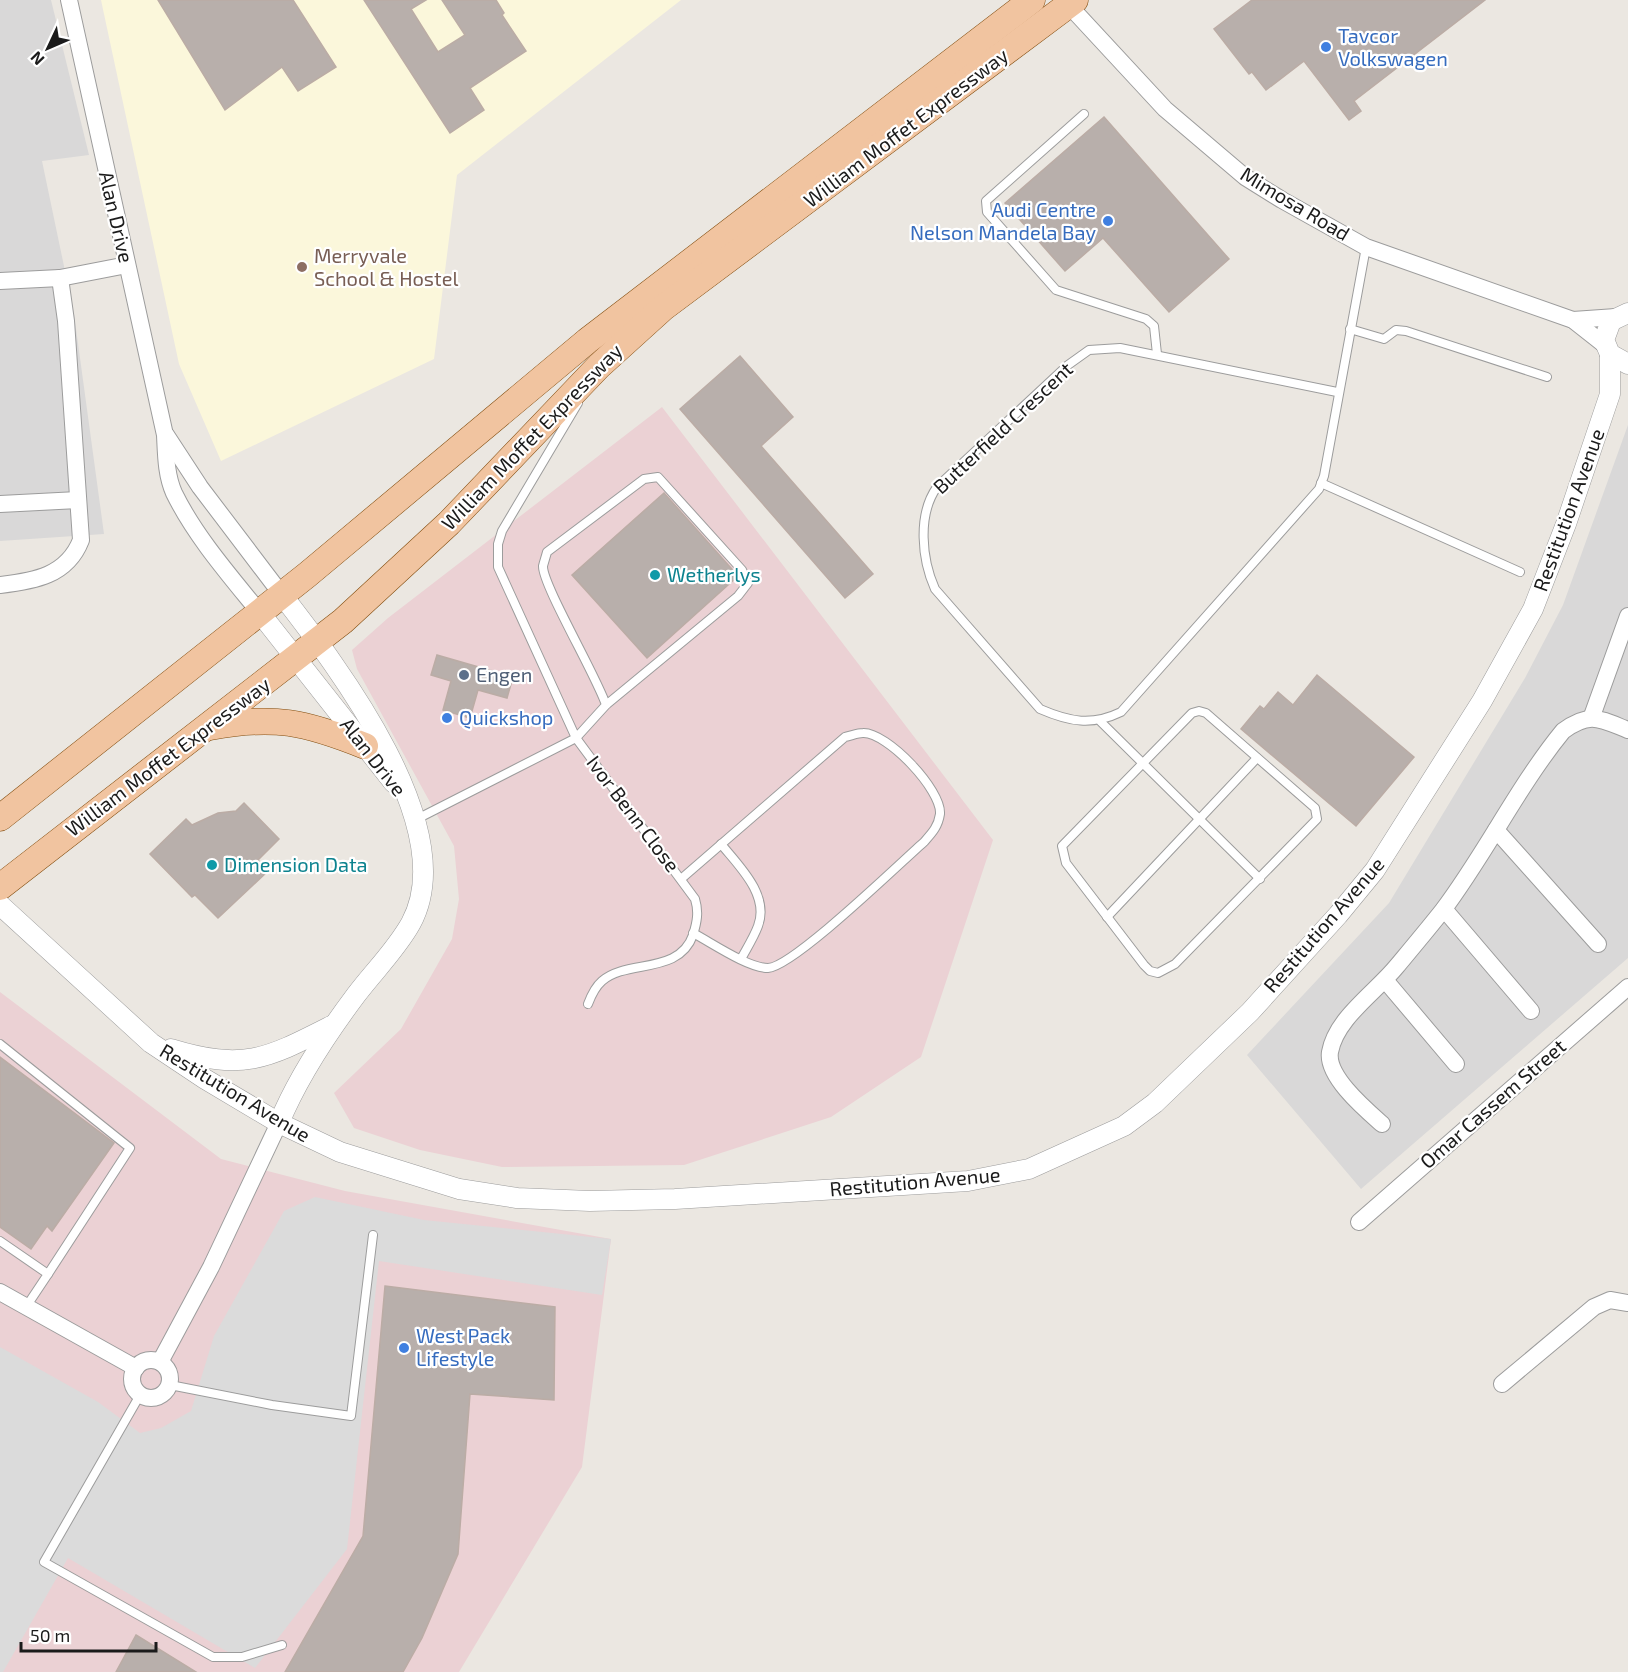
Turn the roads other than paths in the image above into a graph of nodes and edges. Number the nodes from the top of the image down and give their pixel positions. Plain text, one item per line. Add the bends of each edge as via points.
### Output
1 (69, 0) edge
2 (1032, 0) edge
3 (1069, 2) edge
4 (1084, 114) dead end
5 (1366, 247) junction
6 (127, 265) junction
7 (60, 278) junction
8 (0, 281) edge
9 (1624, 313) edge
10 (1573, 320) junction
11 (1350, 329) junction
12 (1608, 350) junction
13 (1157, 354) junction
14 (1628, 364) edge
15 (599, 366) junction
16 (1628, 373) edge
17 (1547, 377) dead end
18 (1338, 392) junction
19 (1610, 394) junction
20 (165, 435) junction
21 (1322, 483) junction
22 (78, 500) junction
23 (0, 504) edge
24 (1520, 572) dead end
25 (0, 585) edge
26 (282, 595) junction
27 (260, 613) junction
28 (1626, 626) edge
29 (318, 642) junction
30 (296, 659) junction
31 (606, 705) junction
32 (1592, 716) junction
33 (1101, 722) junction
34 (207, 728) junction
35 (1628, 730) edge
36 (576, 738) junction
37 (365, 746) junction
38 (1257, 758) junction
39 (1143, 763) junction
40 (411, 811) junction
41 (0, 818) edge
42 (1200, 818) junction
43 (1496, 830) junction
44 (721, 844) junction
45 (681, 879) junction
46 (1260, 879) junction
47 (0, 887) edge
48 (0, 905) edge
49 (1444, 909) junction
50 (1107, 918) junction
51 (693, 933) junction
52 (1598, 944) dead end
53 (741, 959) junction
54 (1385, 980) junction
55 (1628, 987) edge
56 (588, 1004) dead end
57 (1531, 1011) dead end
58 (334, 1024) junction
59 (151, 1043) junction
60 (0, 1044) edge
61 (1456, 1065) dead end
62 (279, 1123) junction
63 (1382, 1124) dead end
64 (1359, 1222) dead end
65 (373, 1235) dead end
66 (0, 1241) edge
67 (48, 1274) junction
68 (0, 1292) edge
69 (1628, 1303) edge
70 (26, 1307) junction
71 (160, 1362) junction
72 (136, 1368) junction
73 (170, 1384) junction
74 (1502, 1384) dead end
75 (140, 1395) junction
76 (282, 1645) dead end

1 - 6 street, Alan Drive
2 - 26 main road, William Moffet Expressway via 570,355
3 - 5 street, Mimosa Road via 1165,109 1245,177
3 - 15 main road, William Moffet Expressway via 663,308
4 - 13 lane via 986,201 987,212 1056,290 1146,319 1154,326
5 - 10 street, Mimosa Road
5 - 11 lane
6 - 7 street
6 - 20 street, Alan Drive
7 - 8 street
7 - 22 street
9 - 10 street, Mimosa Road
9 - 12 street, Restitution Avenue via 1605,333
10 - 12 street, Mimosa Road
11 - 17 lane via 1384,339 1396,330 1406,331
11 - 18 lane
12 - 14 street
12 - 19 street, Restitution Avenue
13 - 18 lane, Butterfield Crescent
13 - 33 lane, Butterfield Crescent via 1103,347 1077,357 936,487 927,507 925,556 935,589 1040,709 1059,717
15 - 29 main road, William Moffet Expressway via 457,515
15 - 36 lane via 535,480 509,518 497,556 498,567
16 - 19 street, Restitution Avenue
18 - 21 lane
19 - 62 street, Restitution Avenue via 1533,609 1419,805 1375,870 1250,1012 1155,1103 1124,1126 1029,1169 968,1181 590,1201 517,1198 459,1189 340,1152
20 - 26 street, Alan Drive via 200,488
20 - 27 street, Alan Drive via 166,466 174,492 199,534
21 - 24 lane
21 - 33 lane via 1308,504 1133,701
22 - 23 street
22 - 25 street via 81,538 69,562 52,575
26 - 27 main road, William Moffet Expressway
26 - 29 street, Alan Drive
27 - 30 street, Alan Drive
27 - 41 main road, William Moffet Expressway
28 - 32 street
29 - 30 main road, William Moffet Expressway
29 - 40 street, Alan Drive via 388,752
30 - 34 main road, William Moffet Expressway
30 - 37 street, Alan Drive
31 - 31 lane via 738,596 748,583 742,570 658,477 644,479 547,552 543,567 547,583
31 - 36 lane
32 - 35 street
32 - 43 street via 1563,731
33 - 39 lane
34 - 37 main road via 279,720
34 - 47 main road, William Moffet Expressway
36 - 40 lane, Ivor Benn Close
36 - 45 lane, Ivor Benn Close
37 - 40 street, Alan Drive
38 - 39 lane via 1199,711 1192,713
38 - 42 lane
38 - 46 lane via 1318,813 1317,819
39 - 42 lane
39 - 50 lane via 1062,846 1066,863
40 - 58 street via 422,850 423,875 412,921
42 - 46 lane
42 - 50 lane
43 - 49 street
43 - 52 street
44 - 45 lane
44 - 53 lane via 754,886 760,905 759,924
44 - 53 lane via 845,737 864,733 883,738 916,769 940,812 936,830 930,836 800,951 776,967 765,968
45 - 51 lane, Ivor Benn Close via 698,907
46 - 50 lane via 1174,964 1158,973 1144,965
48 - 59 street, Restitution Avenue
49 - 54 street
49 - 57 street
51 - 53 lane
51 - 56 lane via 679,955 603,980
54 - 61 street
54 - 63 street via 1350,1016 1330,1053 1336,1076
55 - 64 street, Omar Cassem Street
58 - 59 street via 275,1053 249,1060 201,1058
58 - 62 street
59 - 62 street, Restitution Avenue
60 - 67 lane via 130,1148
62 - 71 street via 211,1267
65 - 73 lane via 351,1416
66 - 67 lane
67 - 70 lane
68 - 70 street
69 - 74 street via 1610,1300 1594,1307
70 - 72 street
71 - 72 street via 147,1360
71 - 73 street via 169,1371
72 - 75 street via 132,1380
73 - 75 street via 156,1398
75 - 76 lane via 44,1562 213,1656 242,1657

